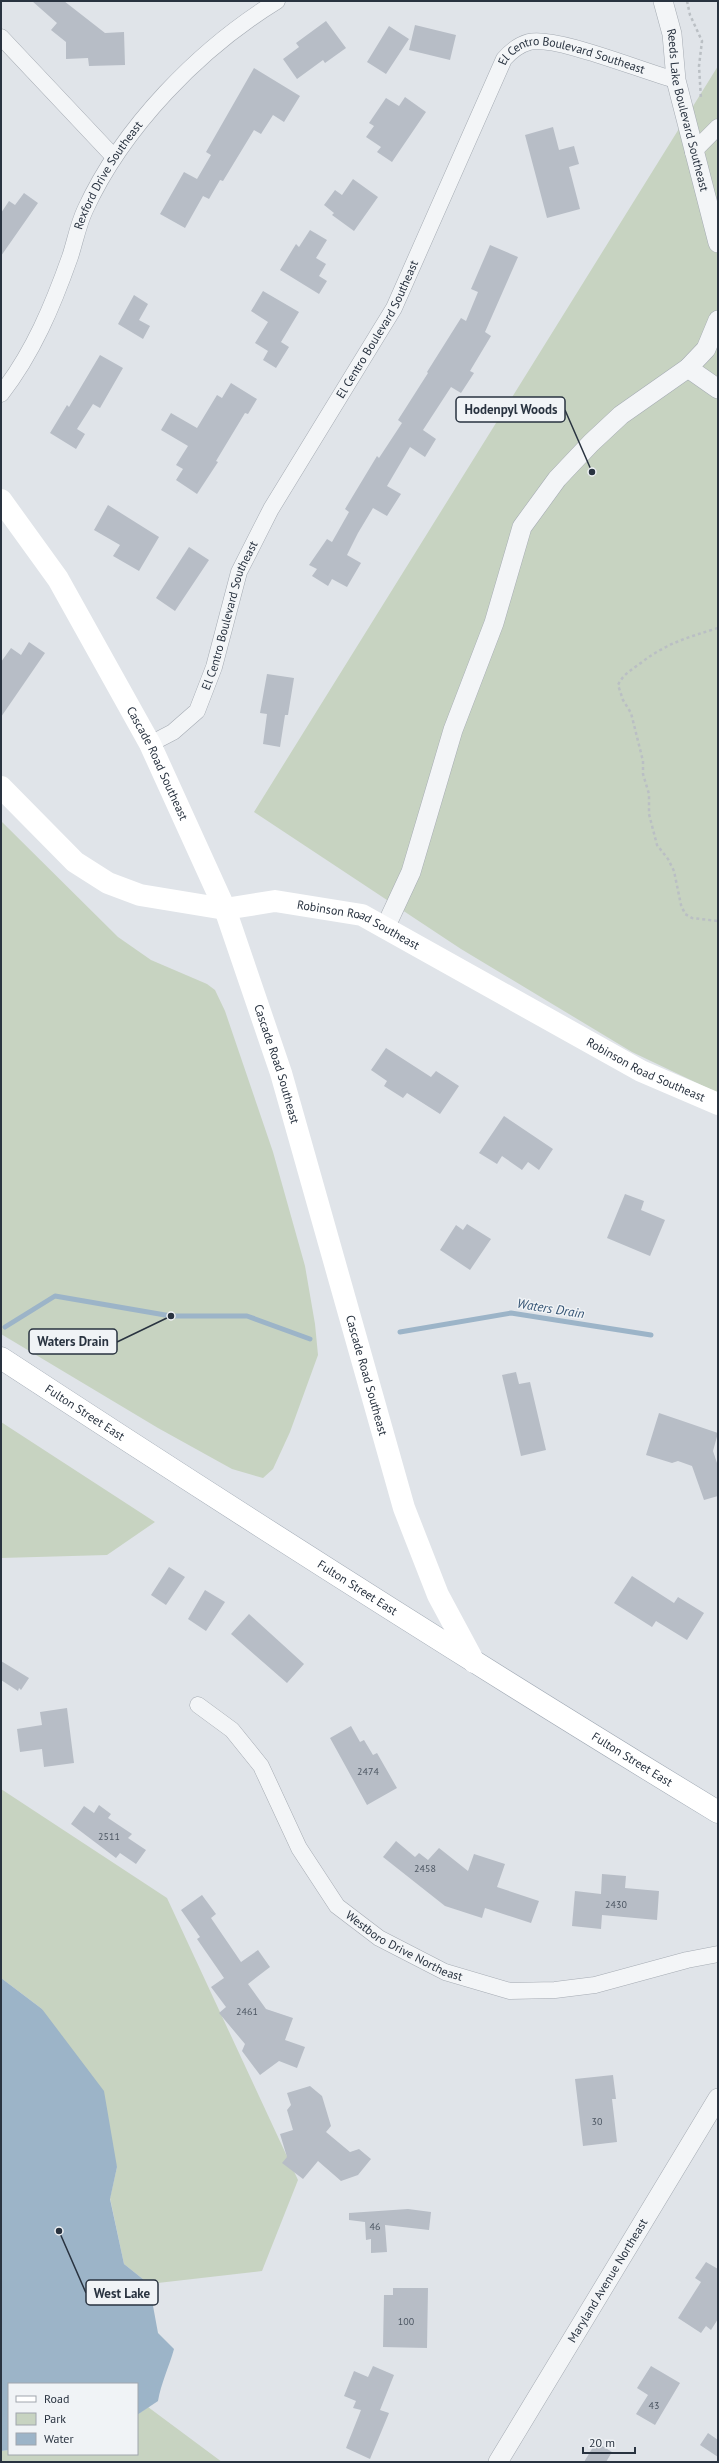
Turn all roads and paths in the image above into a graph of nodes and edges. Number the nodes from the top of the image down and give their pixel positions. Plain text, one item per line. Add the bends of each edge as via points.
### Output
1 (277, 1) edge
2 (663, 1) edge
3 (687, 1) edge
4 (1, 37) edge
5 (676, 80) junction
6 (701, 101) dead end
7 (718, 127) edge
8 (693, 152) junction
9 (114, 157) junction
10 (718, 243) edge
11 (718, 320) edge
12 (688, 368) junction
13 (718, 389) edge
14 (1, 394) edge
15 (1, 500) edge
16 (718, 628) edge
17 (150, 744) junction
18 (1, 787) edge
19 (225, 909) junction
20 (718, 921) edge
21 (384, 928) junction
22 (718, 1104) edge
23 (1, 1358) edge
24 (474, 1662) junction
25 (198, 1704) dead end
26 (718, 1812) edge
27 (718, 1954) edge
28 (718, 2098) edge
29 (498, 2462) edge

1 - 9 street, Rexford Drive Southeast via 254,15 199,58 158,102
2 - 5 street, Reeds Lake Boulevard Southeast via 672,34
3 - 6 path via 690,16 702,41 699,66
4 - 9 street
5 - 8 street, Reeds Lake Boulevard Southeast
5 - 17 street, El Centro Boulevard Southeast via 552,42 529,42 513,49 504,59 394,308 271,509 239,572 214,667 197,711 173,732
7 - 8 street
8 - 10 street, Reeds Lake Boulevard Southeast
9 - 14 street, Rexford Drive Southeast via 84,211 44,325 11,382
11 - 12 street via 706,349
12 - 13 street
12 - 21 street via 621,415 591,443 557,479 522,527 494,623 453,730 411,872
15 - 17 main road, Cascade Road Southeast via 58,579
16 - 20 path via 671,643 654,652 621,678 618,685 631,713 643,761 643,774 649,794 649,814 657,845 674,871 685,914 702,921
17 - 19 main road, Cascade Road Southeast
18 - 19 main road, Robinson Road Southeast via 75,862 108,883 140,895
19 - 21 main road, Robinson Road Southeast via 275,901 362,914
19 - 24 main road, Cascade Road Southeast via 281,1072 404,1508 438,1595
21 - 22 main road, Robinson Road Southeast via 641,1071
23 - 24 main road, Fulton Street East via 260,1527
24 - 26 main road, Fulton Street East
25 - 27 street, Westboro Drive Northeast via 232,1730 260,1766 299,1848 337,1906 378,1938 445,1972 510,1991 555,1990 595,1985
28 - 29 street, Maryland Avenue Northeast

